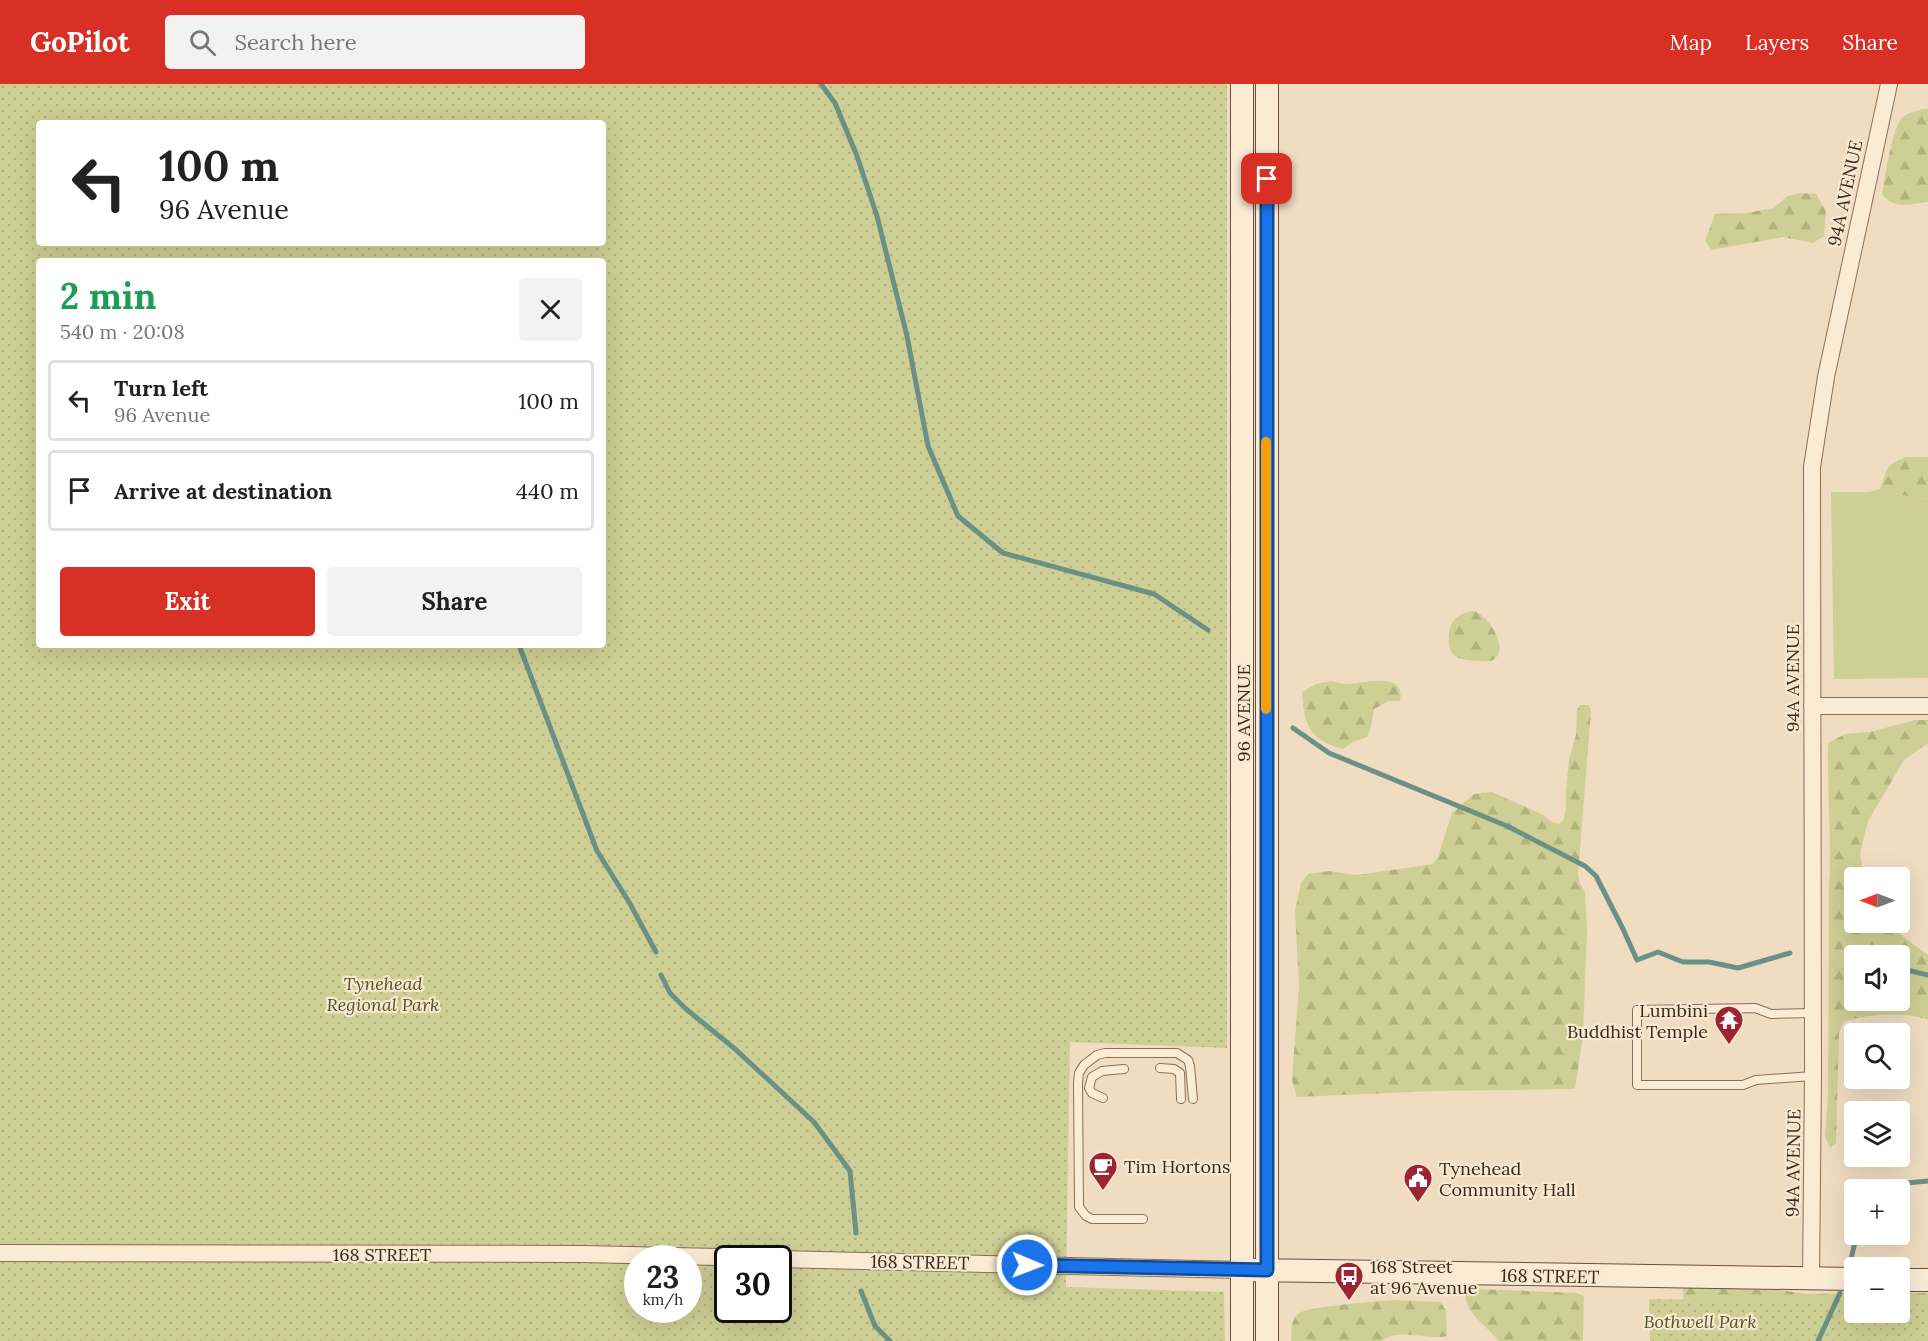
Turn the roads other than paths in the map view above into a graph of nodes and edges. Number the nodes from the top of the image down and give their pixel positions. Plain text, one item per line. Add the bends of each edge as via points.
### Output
1 (1242, 84) edge
2 (1267, 84) edge
3 (1888, 84) edge
4 (1812, 706) junction
5 (1928, 706) edge
6 (1813, 1013) junction
7 (1160, 1068) dead end
8 (1124, 1069) dead end
9 (1813, 1076) junction
10 (1103, 1098) dead end
11 (1181, 1099) dead end
12 (1193, 1099) dead end
13 (1143, 1220) dead end
14 (0, 1253) edge
15 (714, 1257) edge
16 (792, 1259) edge
17 (1242, 1270) junction
18 (1267, 1270) junction
19 (1811, 1279) junction
20 (1844, 1279) edge
21 (1910, 1280) edge
22 (1928, 1280) edge
23 (1242, 1341) edge
24 (1267, 1341) edge

1 - 17 main road, 96 AVENUE
2 - 18 main road, 96 AVENUE
3 - 4 street, 94A AVENUE via 1814,444
4 - 5 street
4 - 6 street, 94A AVENUE
6 - 9 street, 94A AVENUE
6 - 9 lane via 1771,1014 1755,1008 1637,1011 1637,1086 1743,1085 1756,1080
7 - 11 lane via 1180,1073
8 - 10 lane via 1102,1071 1092,1077 1089,1088
9 - 19 street, 94A AVENUE
12 - 13 lane via 1191,1066 1177,1053 1105,1053 1091,1059 1079,1073 1079,1207 1092,1218
14 - 15 street, 168 STREET
16 - 17 street, 168 STREET
17 - 18 main road, 168 STREET
17 - 23 main road, 96 AVENUE
18 - 19 main road, 168 STREET
18 - 24 main road, 96 AVENUE
19 - 20 main road, 168 STREET
21 - 22 main road

